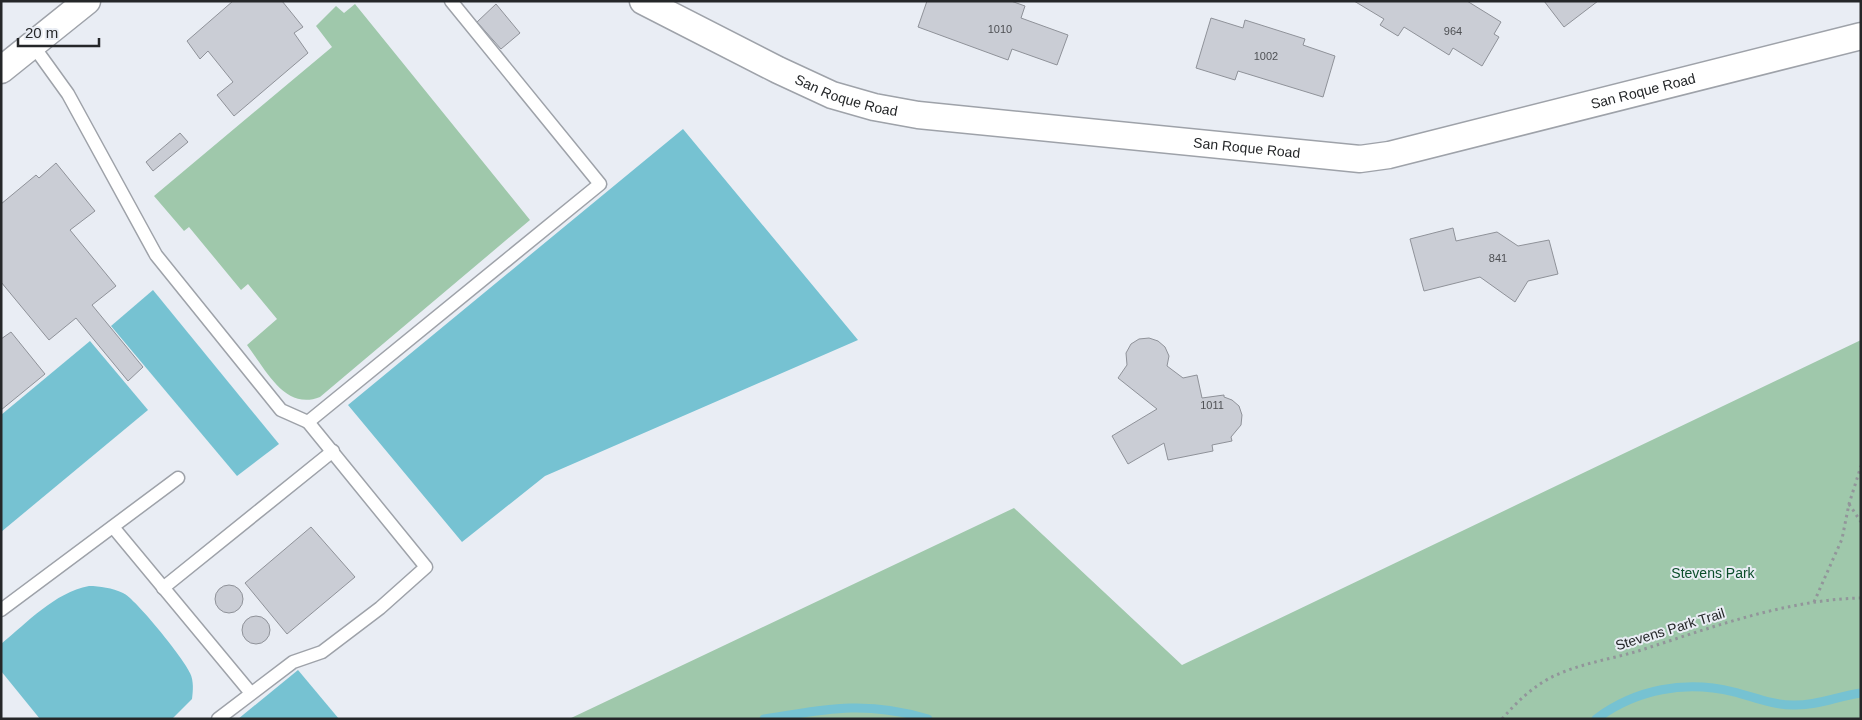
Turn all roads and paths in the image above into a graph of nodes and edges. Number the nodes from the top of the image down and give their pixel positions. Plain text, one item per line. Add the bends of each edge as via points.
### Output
1 (87, 1) edge
2 (451, 1) edge
3 (643, 1) edge
4 (1861, 36) edge
5 (32, 44) junction
6 (1, 70) edge
7 (308, 422) junction
8 (333, 451) junction
9 (1861, 466) edge
10 (178, 478) dead end
11 (1849, 504) junction
12 (1861, 522) edge
13 (113, 527) junction
14 (163, 588) junction
15 (1861, 598) edge
16 (1814, 602) junction
17 (1, 610) edge
18 (250, 692) junction
19 (218, 719) edge
20 (1502, 719) edge

1 - 5 street
2 - 7 lane via 600,184
3 - 4 street, San Roque Road via 787,74 832,94 874,107 918,115 1360,158 1389,155
5 - 6 street
5 - 7 lane via 68,94 156,255 281,410
7 - 8 lane
8 - 14 lane
8 - 18 lane via 426,567 380,608 322,652 293,662
9 - 11 path
10 - 13 lane
11 - 12 path
11 - 16 path via 1842,539
13 - 14 lane
13 - 17 lane
14 - 18 lane
15 - 16 path, Stevens Park Trail
16 - 20 path, Stevens Park Trail via 1757,614 1549,679 1522,696
18 - 19 lane

